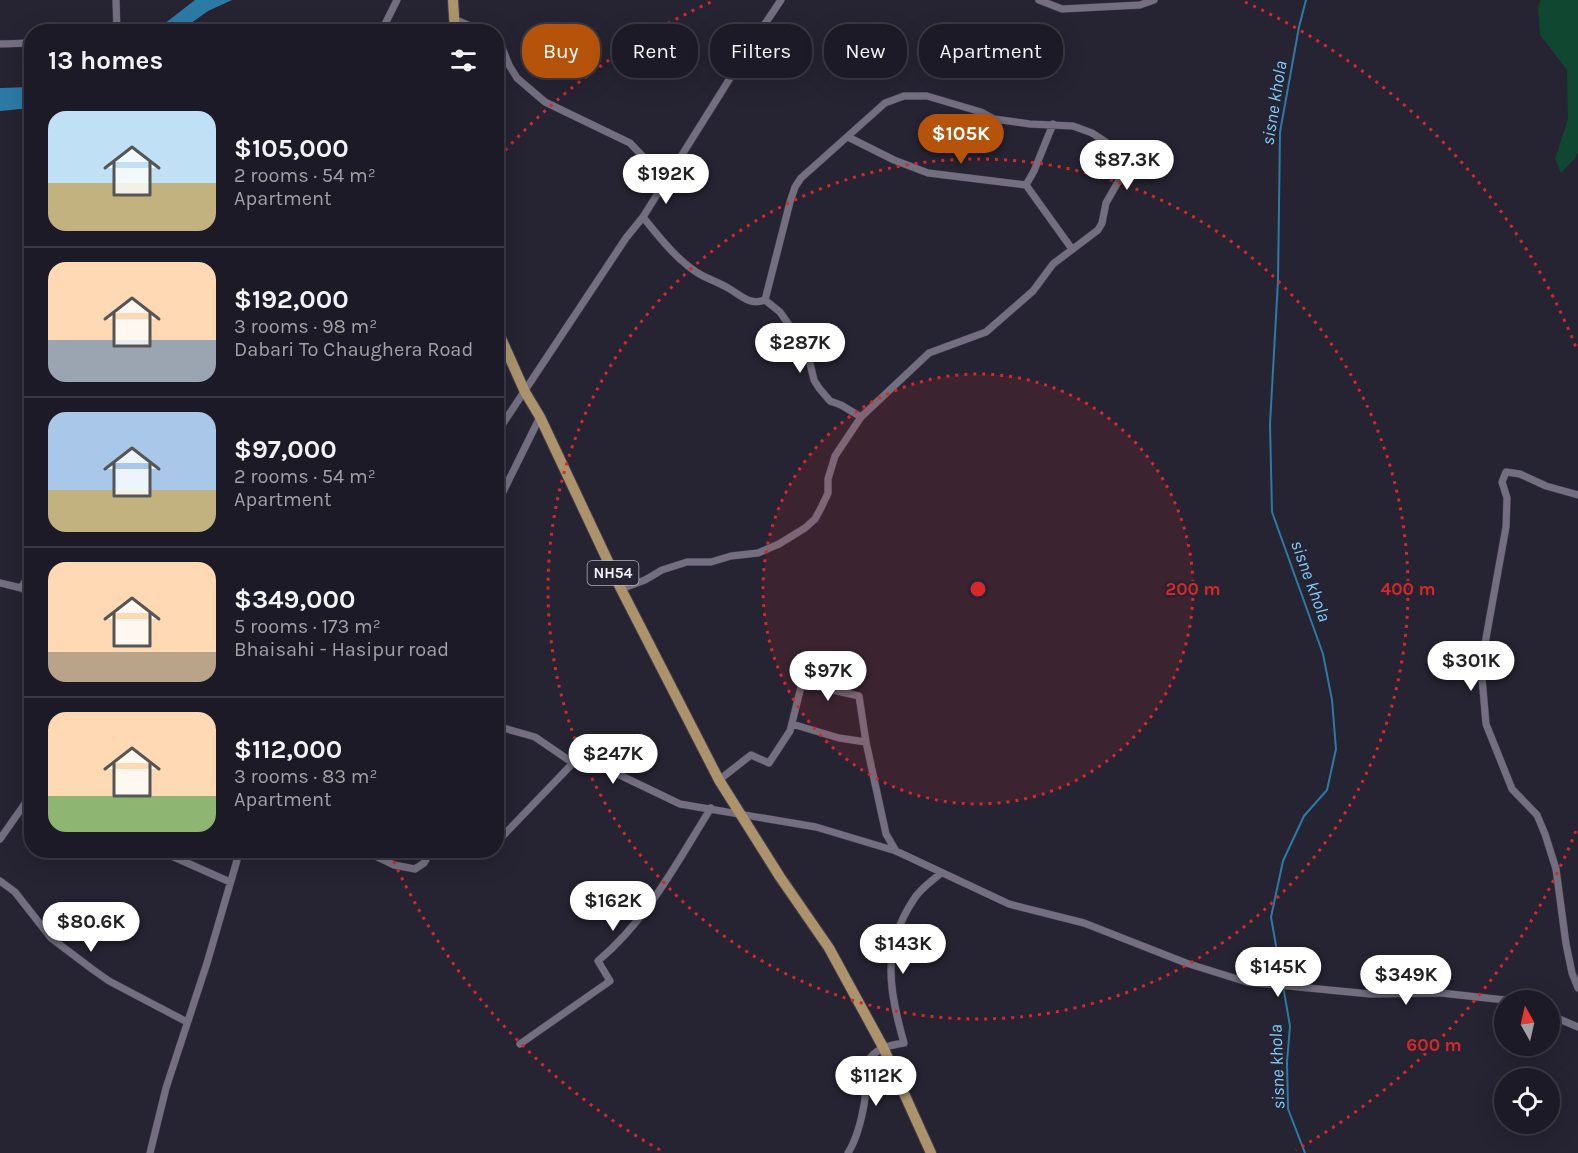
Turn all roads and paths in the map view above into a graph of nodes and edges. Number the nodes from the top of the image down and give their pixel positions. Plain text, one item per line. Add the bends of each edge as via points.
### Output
1 (116, 0) edge
2 (397, 0) edge
3 (453, 0) edge
4 (781, 0) edge
5 (1038, 0) edge
6 (1154, 0) edge
7 (454, 19) junction
8 (117, 24) edge
9 (385, 24) edge
10 (454, 24) edge
11 (466, 24) edge
12 (24, 43) edge
13 (0, 44) edge
14 (504, 51) edge
15 (1053, 124) junction
16 (848, 137) junction
17 (670, 174) junction
18 (1026, 185) junction
19 (643, 217) junction
20 (1072, 249) junction
21 (765, 300) junction
22 (504, 345) edge
23 (525, 392) junction
24 (540, 417) junction
25 (861, 417) junction
26 (504, 422) edge
27 (504, 490) edge
28 (1578, 495) edge
29 (0, 583) edge
30 (24, 583) edge
31 (21, 588) junction
32 (621, 588) junction
33 (24, 590) edge
34 (792, 724) junction
35 (504, 728) edge
36 (866, 742) junction
37 (573, 763) junction
38 (719, 780) junction
39 (24, 806) edge
40 (711, 808) junction
41 (740, 814) junction
42 (504, 835) edge
43 (0, 839) edge
44 (896, 851) junction
45 (176, 858) edge
46 (238, 858) edge
47 (380, 858) edge
48 (427, 858) edge
49 (941, 873) junction
50 (0, 881) edge
51 (230, 882) junction
52 (1578, 988) edge
53 (1494, 999) edge
54 (1560, 1019) edge
55 (188, 1022) junction
56 (1578, 1027) edge
57 (520, 1044) dead end
58 (882, 1047) junction
59 (150, 1153) edge
60 (848, 1153) edge
61 (931, 1153) edge

1 - 8 street
2 - 9 street
3 - 7 main road
4 - 17 street
5 - 6 street via 1062,9 1140,5
7 - 10 main road
7 - 11 street
12 - 13 street
14 - 17 street via 517,78 545,102 630,143 648,162
15 - 16 street via 994,119 939,99 904,96 885,103
15 - 18 street
15 - 20 street via 1092,133 1122,154 1123,159 1102,223
16 - 18 street via 928,173
16 - 21 street via 795,187
17 - 19 street
18 - 20 street
19 - 21 street via 701,275 748,301
19 - 23 street
20 - 25 street via 1053,264 1033,291 986,332 929,352
21 - 25 street via 800,334 814,380 824,395
22 - 23 main road, NH54
23 - 24 main road, NH54
23 - 26 street
24 - 27 street
24 - 32 main road, NH54
25 - 32 street via 835,456 828,494 815,519 805,528 758,553 711,562 687,562
28 - 52 street via 1506,472 1502,482 1507,498 1506,527 1481,666 1491,740 1512,789 1537,815 1556,869 1566,944
29 - 31 street
30 - 31 street
31 - 33 street
32 - 38 main road, NH54
34 - 36 street
34 - 36 street via 802,683 860,696
34 - 38 street via 769,763 752,755
35 - 37 street via 535,737
36 - 44 street via 886,834
37 - 40 street via 605,768 680,804
37 - 42 street
38 - 41 main road, NH54
39 - 43 street
40 - 41 street
40 - 57 street via 636,925 598,961 610,981
41 - 44 street via 816,827
41 - 58 main road, NH54 via 824,940
44 - 49 street
45 - 51 street
46 - 51 street
47 - 48 street via 415,869
49 - 53 street via 1009,904 1084,922 1186,963 1247,982 1370,994 1440,993
49 - 58 street via 915,897 899,927 891,951 890,987 904,1043
50 - 55 street via 15,892 51,938 92,969
51 - 55 street
54 - 56 street
55 - 59 street
58 - 60 street via 869,1059 860,1126
58 - 61 main road, NH54

